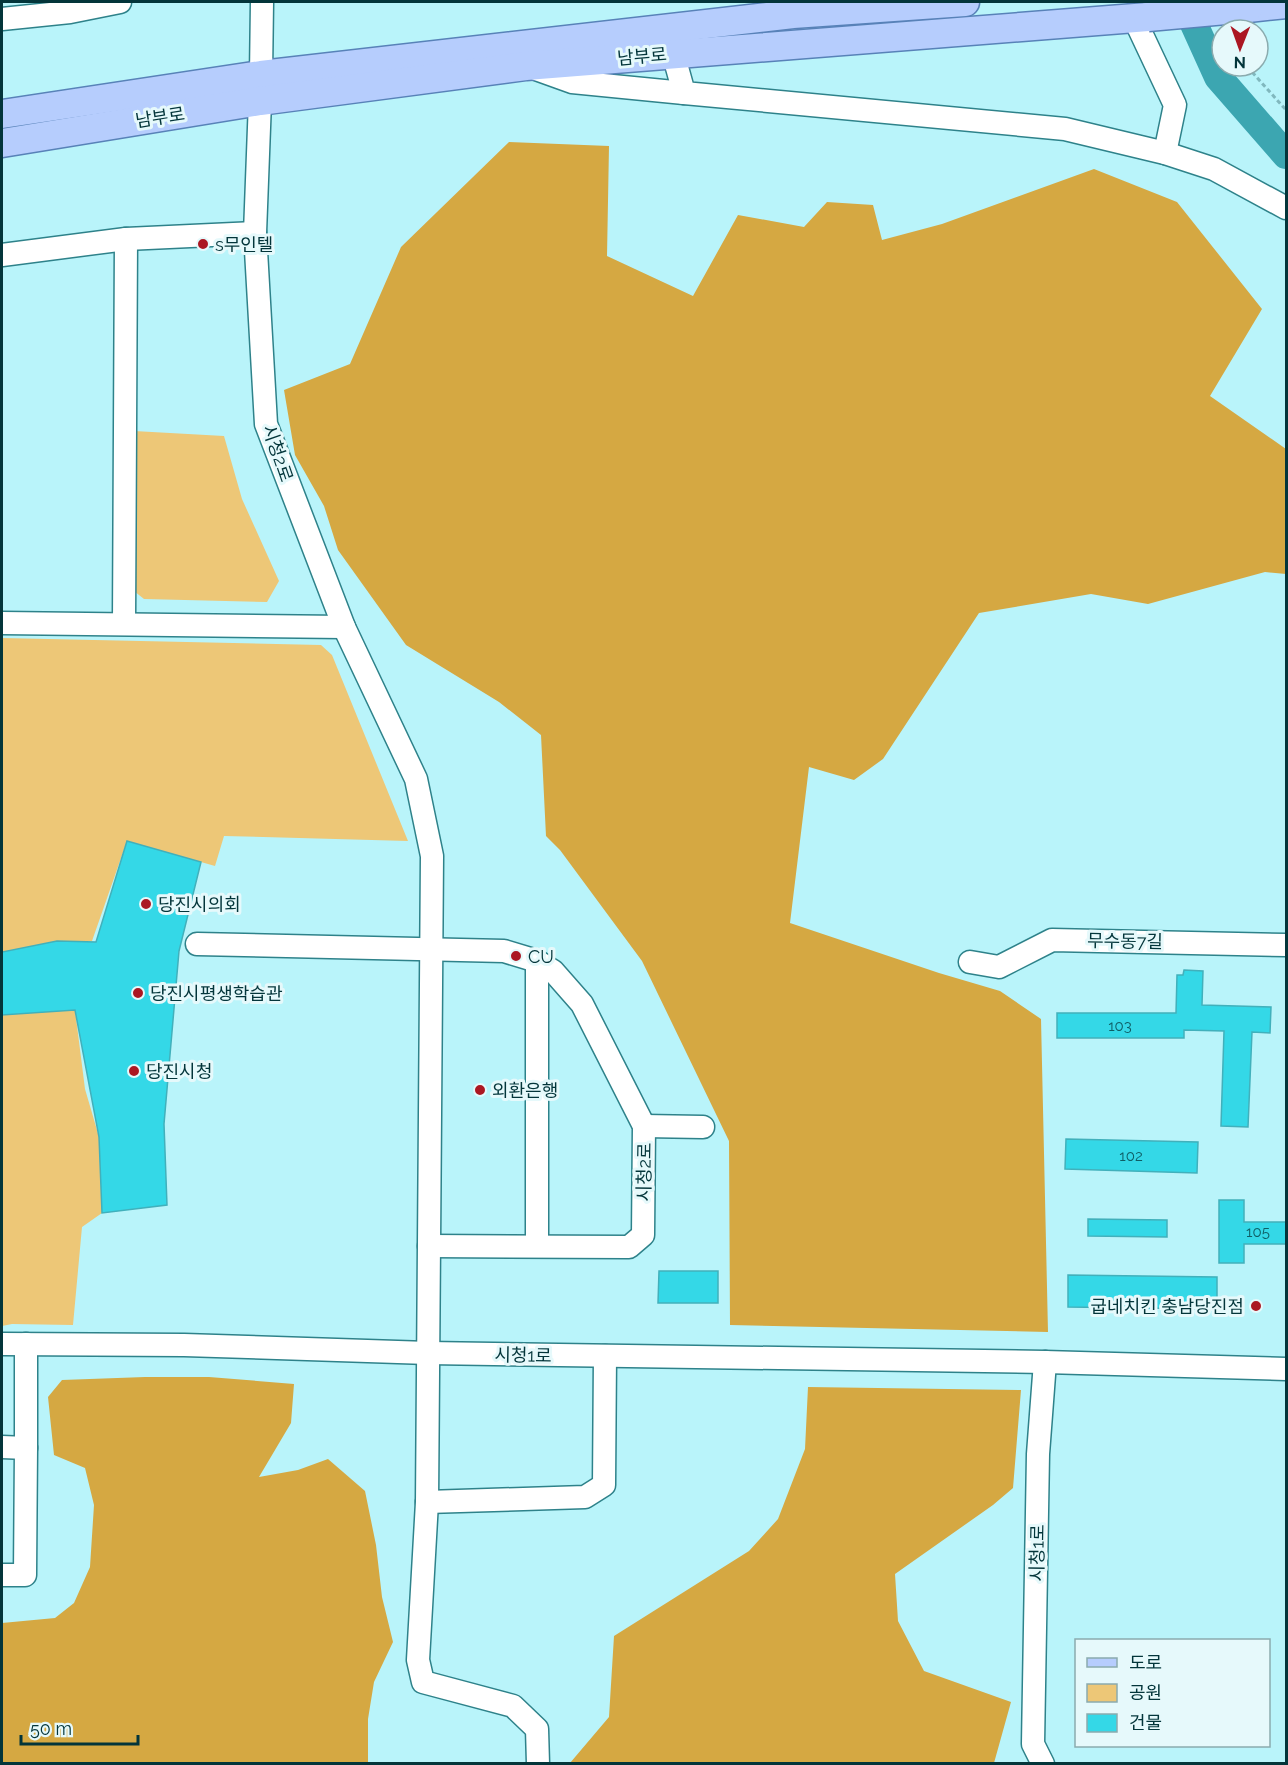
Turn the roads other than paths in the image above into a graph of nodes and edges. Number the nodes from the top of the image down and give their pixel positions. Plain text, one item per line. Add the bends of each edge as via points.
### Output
1 (120, 2) edge
2 (262, 2) edge
3 (965, 2) edge
4 (1287, 4) edge
5 (793, 8) edge
6 (1141, 17) junction
7 (2, 19) edge
8 (673, 53) junction
9 (526, 66) junction
10 (261, 88) junction
11 (684, 93) junction
12 (2, 114) edge
13 (2, 143) edge
14 (1165, 153) junction
15 (1287, 208) edge
16 (255, 233) junction
17 (126, 239) junction
18 (2, 255) edge
19 (2, 623) edge
20 (124, 623) junction
21 (344, 627) junction
22 (197, 944) dead end
23 (1287, 945) edge
24 (431, 949) junction
25 (537, 961) junction
26 (970, 962) dead end
27 (537, 997) junction
28 (582, 1004) junction
29 (644, 1126) junction
30 (703, 1127) dead end
31 (429, 1246) junction
32 (537, 1246) junction
33 (2, 1344) edge
34 (26, 1344) junction
35 (428, 1353) junction
36 (605, 1356) junction
37 (1045, 1362) junction
38 (1287, 1369) edge
39 (2, 1447) edge
40 (27, 1448) junction
41 (427, 1502) junction
42 (2, 1575) edge
43 (1038, 1754) edge
44 (538, 1764) edge

1 - 7 street
2 - 10 street
3 - 5 main road, 남부로
4 - 6 main road, 남부로, bridge
5 - 10 main road, 남부로
6 - 8 main road, 남부로
6 - 14 street via 1175,105
8 - 9 main road, 남부로
8 - 11 street
9 - 10 main road, 남부로
9 - 11 street via 572,82
10 - 12 main road, 남부로
10 - 13 main road, 남부로
10 - 16 street, 시청2로
11 - 14 street via 1065,129
14 - 15 street via 1214,170
16 - 17 street
16 - 21 street, 시청2로 via 266,424
17 - 18 street
17 - 20 street
19 - 20 street
20 - 21 street
21 - 24 street, 시청2로 via 416,779 432,856
22 - 24 street
23 - 26 street, 무수동7길 via 1052,940 999,967
24 - 25 street, 시청2로 via 504,951
24 - 31 street, 시청2로
25 - 27 street
25 - 28 street, 시청2로 via 553,971
27 - 28 street via 541,989 557,990
27 - 32 street
28 - 29 street, 시청2로
29 - 30 street
29 - 32 street, 시청2로 via 643,1235 629,1247
31 - 32 street, 시청2로
31 - 35 street, 시청2로
33 - 34 street, 시청1로
34 - 35 street, 시청1로
34 - 40 street
35 - 36 street, 시청1로
35 - 41 street, 시청2로
36 - 37 street, 시청1로
36 - 41 street via 604,1485 585,1497
37 - 38 street, 시청1로
37 - 43 street, 시청1로 via 1038,1454
39 - 40 street
40 - 42 street via 25,1575
41 - 44 street, 시청2로 via 418,1660 423,1682 513,1706 537,1729

